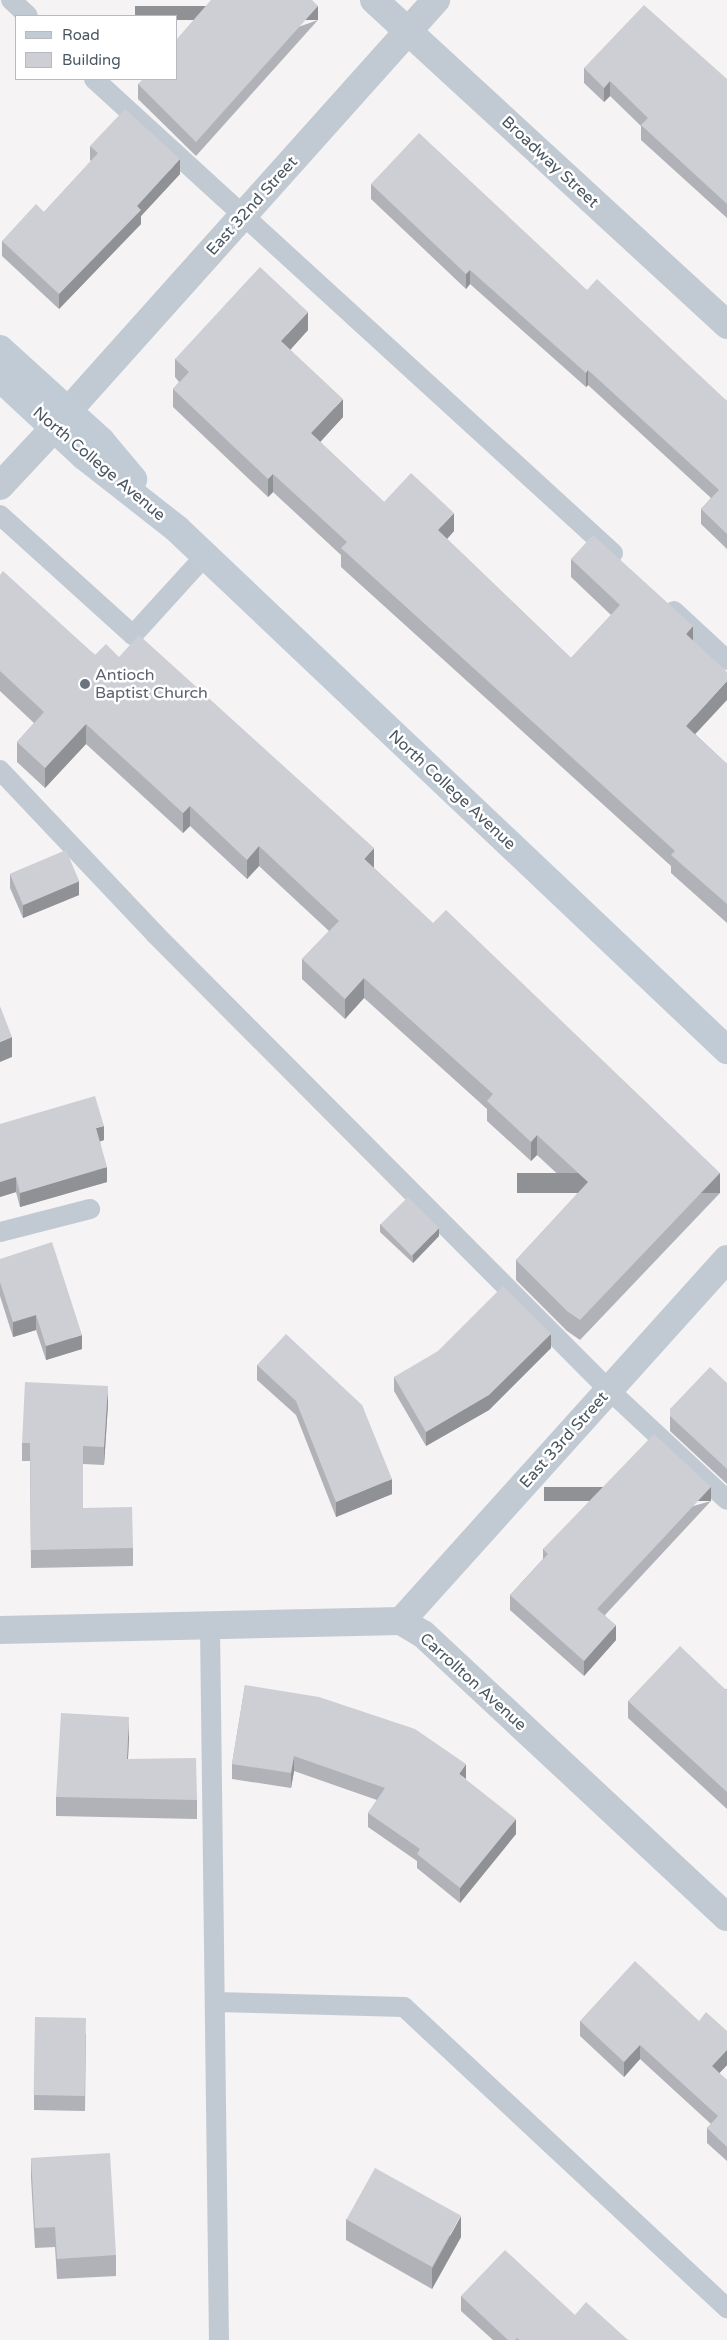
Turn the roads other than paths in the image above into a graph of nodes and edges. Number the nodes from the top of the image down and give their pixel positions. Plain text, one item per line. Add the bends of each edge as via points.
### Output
1 (11, 0) edge
2 (374, 0) edge
3 (436, 0) edge
4 (27, 15) edge
5 (408, 31) junction
6 (95, 80) edge
7 (241, 218) junction
8 (727, 325) edge
9 (0, 349) edge
10 (0, 378) edge
11 (61, 419) junction
12 (0, 486) edge
13 (0, 515) edge
14 (204, 556) junction
15 (627, 566) edge
16 (663, 600) edge
17 (727, 660) edge
18 (0, 770) edge
19 (727, 1050) edge
20 (90, 1209) dead end
21 (0, 1232) edge
22 (727, 1259) edge
23 (609, 1390) junction
24 (727, 1500) edge
25 (401, 1621) junction
26 (210, 1627) junction
27 (0, 1630) edge
28 (727, 1916) edge
29 (214, 2002) junction
30 (727, 2308) edge
31 (219, 2340) edge

1 - 4 lane
2 - 5 street, Broadway Street
3 - 5 street, East 32nd Street
5 - 7 street, East 32nd Street
5 - 8 street, Broadway Street
6 - 7 lane
7 - 11 street, East 32nd Street
7 - 15 lane
9 - 11 main road, North College Avenue
10 - 11 main road, North College Avenue
11 - 12 street, East 32nd Street
11 - 14 main road, North College Avenue via 101,441 177,530
13 - 14 lane via 133,635
14 - 19 main road, North College Avenue
16 - 17 lane
18 - 23 lane via 155,934
20 - 21 lane
22 - 23 street, East 33rd Street
23 - 24 lane
23 - 25 street, East 33rd Street
25 - 26 street
25 - 28 street, Carrollton Avenue via 423,1634
26 - 27 street
26 - 29 lane
29 - 30 lane via 404,2007
29 - 31 lane

